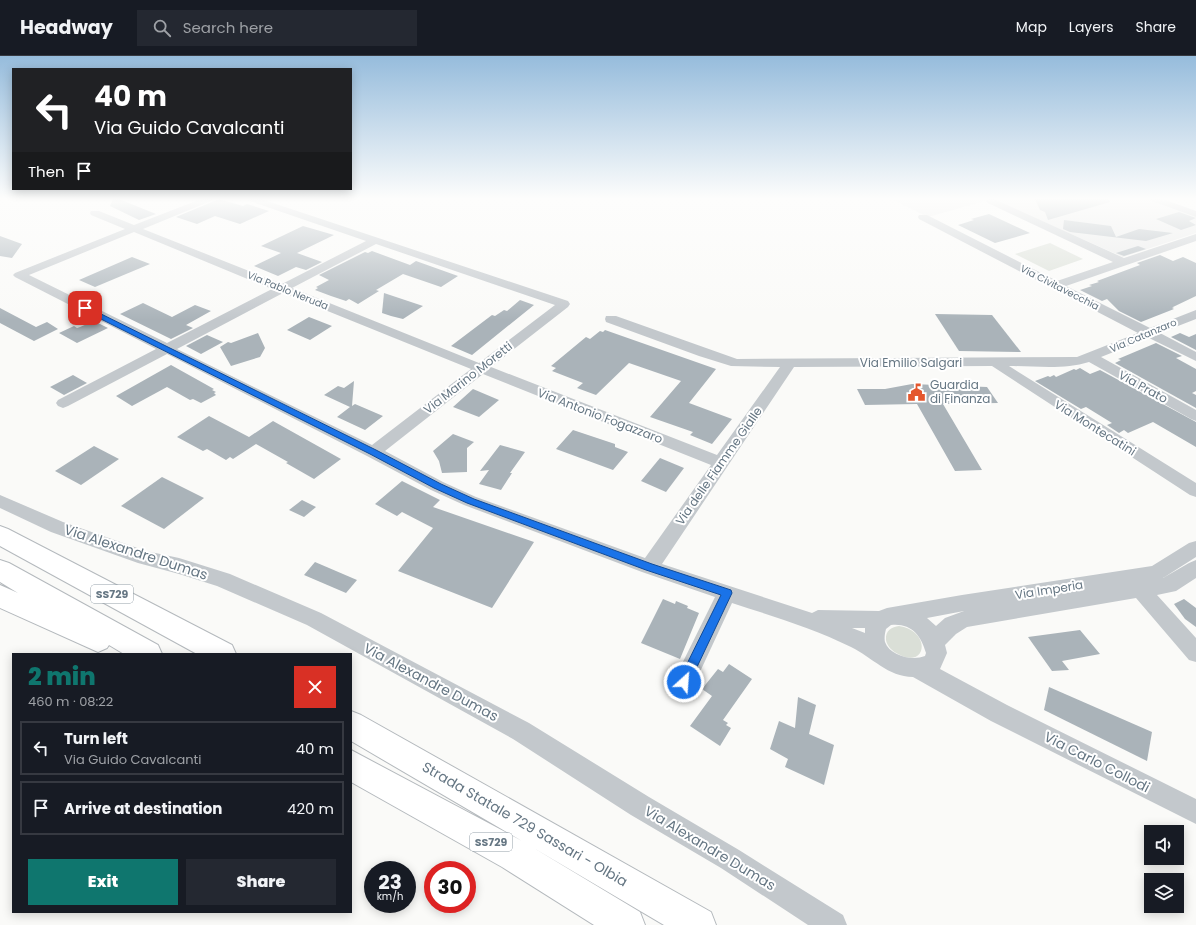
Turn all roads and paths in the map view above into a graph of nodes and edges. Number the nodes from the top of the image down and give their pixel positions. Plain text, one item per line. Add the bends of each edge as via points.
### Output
1 (106, 240) edge
2 (159, 240) edge
3 (374, 240) joint
4 (968, 240) edge
5 (1074, 240) edge
6 (1191, 240) edge
7 (1123, 262) junction
8 (1056, 285) junction
9 (283, 288) junction
10 (1195, 315) edge
11 (611, 319) dead end
12 (1148, 332) junction
13 (167, 349) junction
14 (1090, 357) junction
15 (1196, 357) edge
16 (732, 362) junction
17 (996, 362) junction
18 (789, 364) junction
19 (480, 368) junction
20 (777, 381) junction
21 (63, 403) dead end
22 (1196, 416) edge
23 (373, 452) junction
24 (721, 462) junction
25 (1196, 491) edge
26 (0, 501) edge
27 (0, 535) edge
28 (1196, 548) edge
29 (649, 567) junction
30 (1196, 568) edge
31 (0, 570) edge
32 (1141, 591) junction
33 (727, 593) junction
34 (0, 596) edge
35 (888, 618) junction
36 (806, 619) junction
37 (936, 647) junction
38 (880, 652) junction
39 (128, 653) edge
40 (146, 653) edge
41 (220, 653) edge
42 (1196, 653) edge
43 (919, 669) junction
44 (684, 682) dead end
45 (999, 713) junction
46 (352, 726) edge
47 (352, 767) edge
48 (1196, 812) edge
49 (627, 925) edge
50 (698, 925) edge
51 (833, 925) edge

1 - 13 street via 18,275
2 - 9 street, Via Pablo Neruda
3 - 9 street
3 - 19 street, Via Marino Moretti via 564,304
4 - 8 street, Via Civitavecchia
5 - 7 street
6 - 7 street
7 - 8 street
8 - 12 street, Via Civitavecchia
9 - 13 street
9 - 19 street, Via Pablo Neruda
10 - 12 street, Via Catanzaro
11 - 16 street, Via Emilio Salgari
12 - 14 street, Via Catanzaro
12 - 15 street, Via Civitavecchia
13 - 21 street
13 - 23 street
14 - 17 street, Via Emilio Salgari via 1062,362
14 - 22 street, Via Prato
16 - 18 street, Via Emilio Salgari
16 - 20 street, Via Emilio Salgari
17 - 18 street, Via Emilio Salgari
17 - 25 street, Via Montecatini
18 - 20 street, Via delle Fiamme Gialle
19 - 23 street, Via Marino Moretti
19 - 24 street, Via Antonio Fogazzaro
20 - 24 street, Via delle Fiamme Gialle
23 - 29 street via 470,501
24 - 29 street, Via delle Fiamme Gialle
26 - 51 street, Via Alexandre Dumas via 57,527 145,558 223,580 314,619 521,731
27 - 41 highway, SS729
28 - 35 street, Via Imperia via 1156,574 962,603
29 - 33 street
30 - 32 street, Via Imperia via 1169,585
31 - 40 highway, SS729
32 - 37 street, Via Imperia via 956,621 944,630
32 - 42 street
33 - 36 street
33 - 44 street
34 - 39 highway
35 - 36 street
35 - 37 street via 910,619 924,627
35 - 38 street via 876,624 873,637
36 - 38 street
37 - 43 street via 934,659
37 - 45 street, Via Carlo Collodi via 944,669
38 - 43 street via 898,666
43 - 45 street, Via Carlo Collodi
45 - 48 street, Via Carlo Collodi
46 - 50 highway, Strada Statale 729 Sassari - Olbia / SS729
47 - 49 highway, SS729 via 514,855

